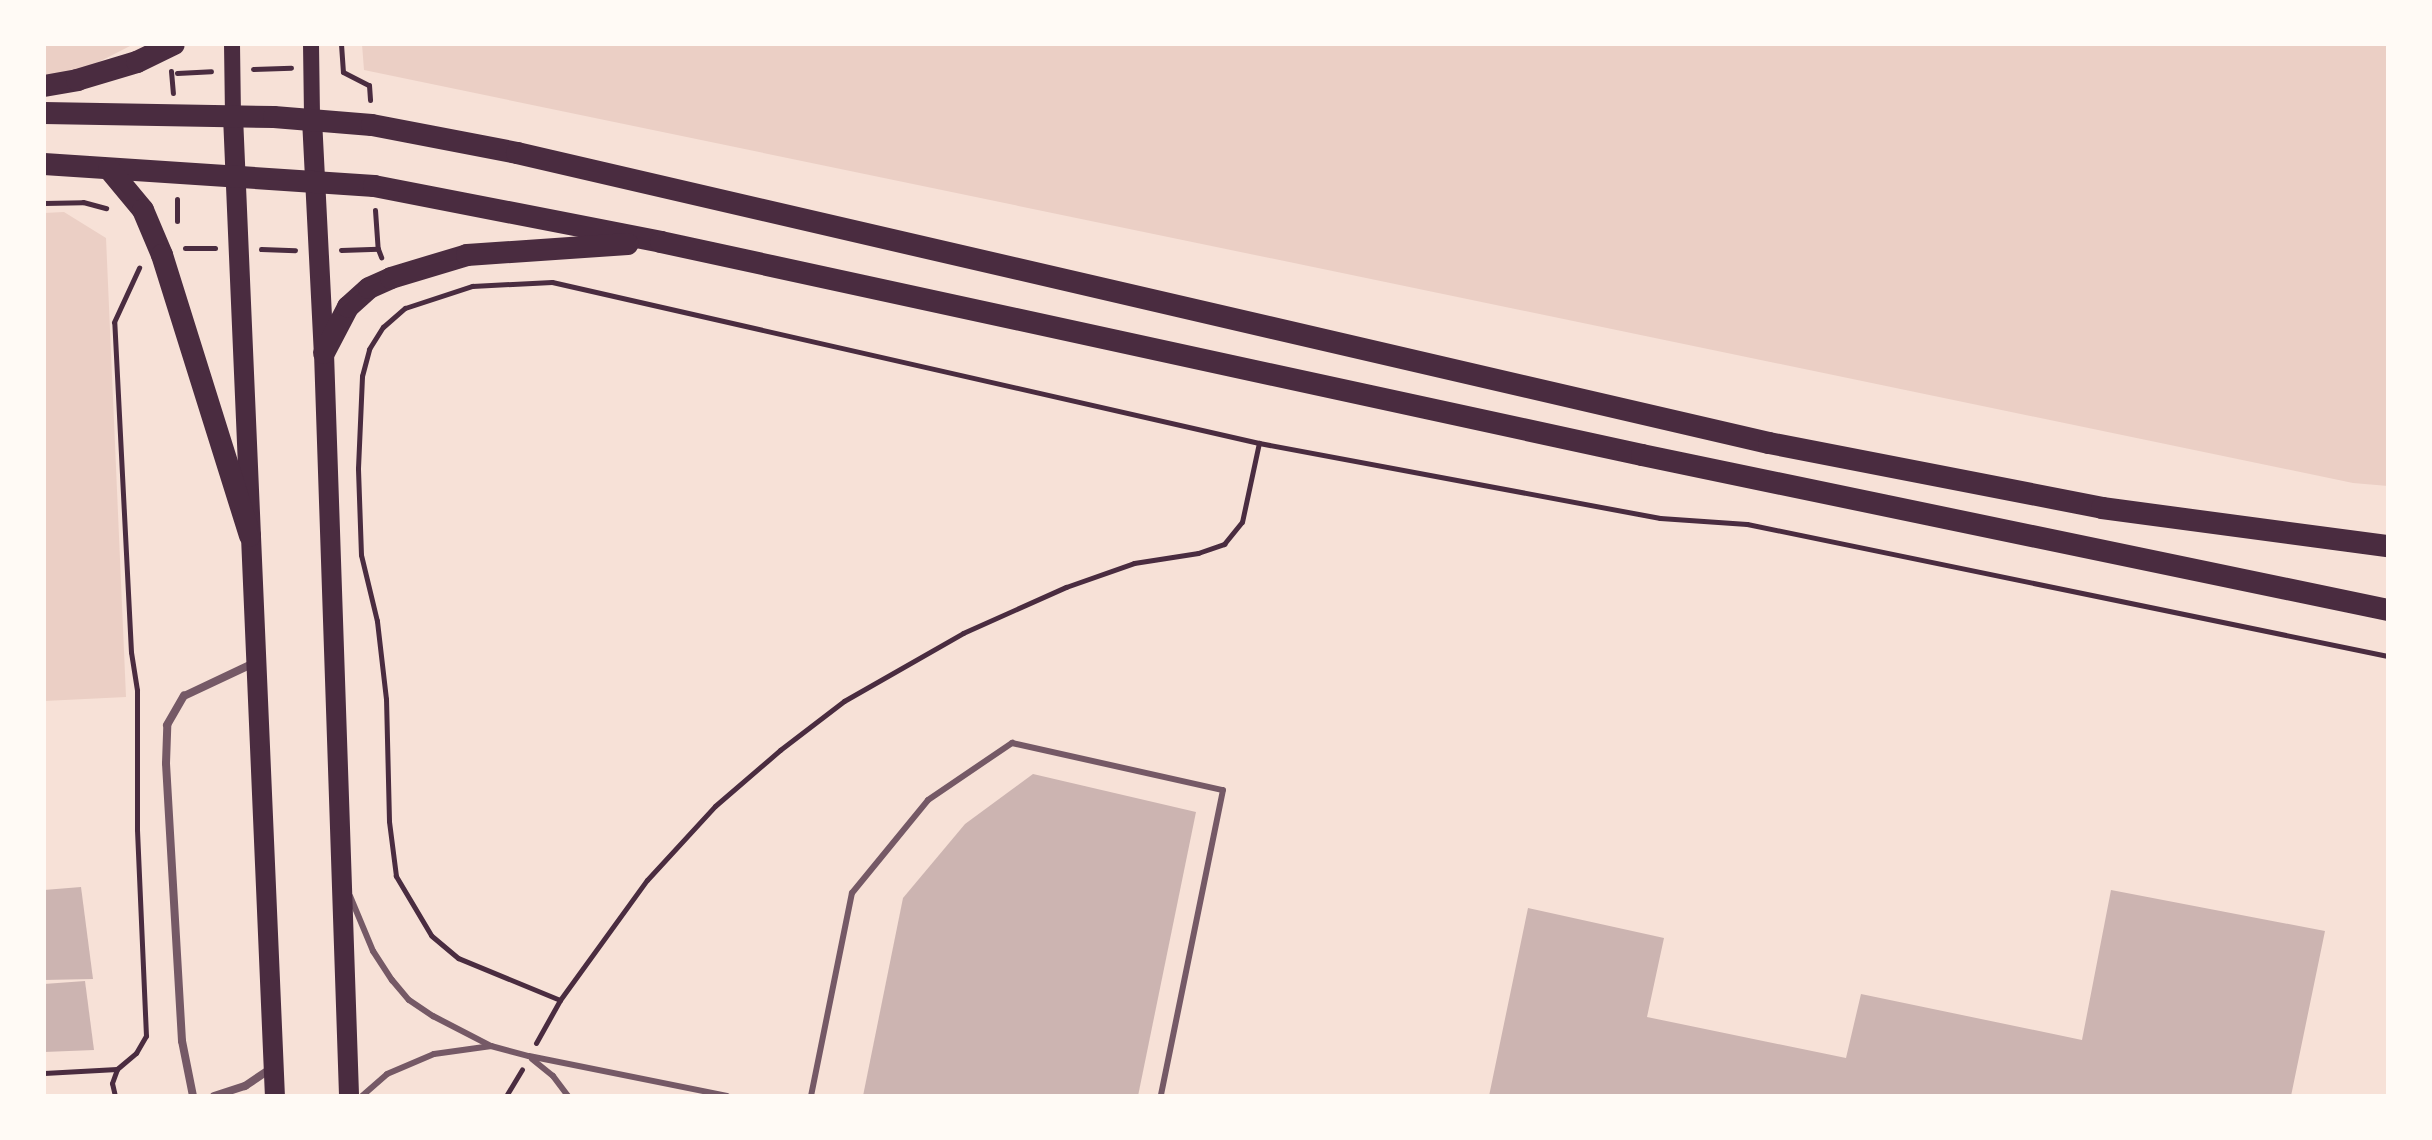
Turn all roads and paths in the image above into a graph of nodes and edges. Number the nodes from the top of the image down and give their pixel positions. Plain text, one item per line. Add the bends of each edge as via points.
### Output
1 (174, 44) edge
2 (232, 44) edge
3 (311, 44) edge
4 (44, 86) edge
5 (44, 113) edge
6 (233, 116) junction
7 (312, 119) junction
8 (44, 164) edge
9 (109, 169) junction
10 (233, 177) junction
11 (314, 181) junction
12 (661, 242) junction
13 (141, 265) dead end
14 (324, 353) junction
15 (1259, 443) junction
16 (250, 536) junction
17 (2388, 546) edge
18 (2388, 610) edge
19 (2388, 656) edge
20 (256, 662) junction
21 (342, 874) junction
22 (560, 1000) junction
23 (491, 1046) junction
24 (529, 1056) junction
25 (274, 1066) junction
26 (117, 1069) junction
27 (44, 1073) edge
28 (115, 1096) edge
29 (193, 1096) edge
30 (214, 1096) edge
31 (275, 1096) edge
32 (349, 1096) edge
33 (362, 1096) edge
34 (506, 1096) edge
35 (568, 1096) edge
36 (727, 1096) edge
37 (811, 1096) edge
38 (1161, 1096) edge

1 - 4 highway via 137,62
2 - 6 main road
3 - 7 main road
5 - 6 highway
6 - 7 highway
6 - 10 main road
7 - 11 main road
7 - 17 highway via 517,153 1769,443 2102,508
8 - 9 highway
9 - 10 highway
9 - 16 highway via 143,210 162,255
10 - 11 highway
10 - 16 main road
11 - 12 highway via 374,186
11 - 14 main road
12 - 14 highway via 467,255 425,266 369,288 348,307
12 - 18 highway
13 - 26 path via 114,322 137,690 146,1036
14 - 21 main road
15 - 19 path via 1660,518 1747,524
15 - 22 path via 1242,522 1224,544 1134,563 963,633 844,701 780,750 715,806 647,880
15 - 22 path via 552,282 472,286 405,308 369,349 362,376 358,468 361,555 377,621 386,699 396,876 431,935 458,958
16 - 20 main road
20 - 25 main road
20 - 29 street via 184,696 167,725 182,1041
21 - 23 lane via 373,951 409,1000
21 - 32 main road
22 - 24 path
23 - 24 lane
23 - 33 lane via 434,1054 387,1074
24 - 34 path
24 - 35 lane
24 - 36 lane
25 - 30 street via 245,1086
25 - 31 main road
26 - 27 path
26 - 28 path
37 - 38 lane via 852,893 928,800 1012,743 1223,790

